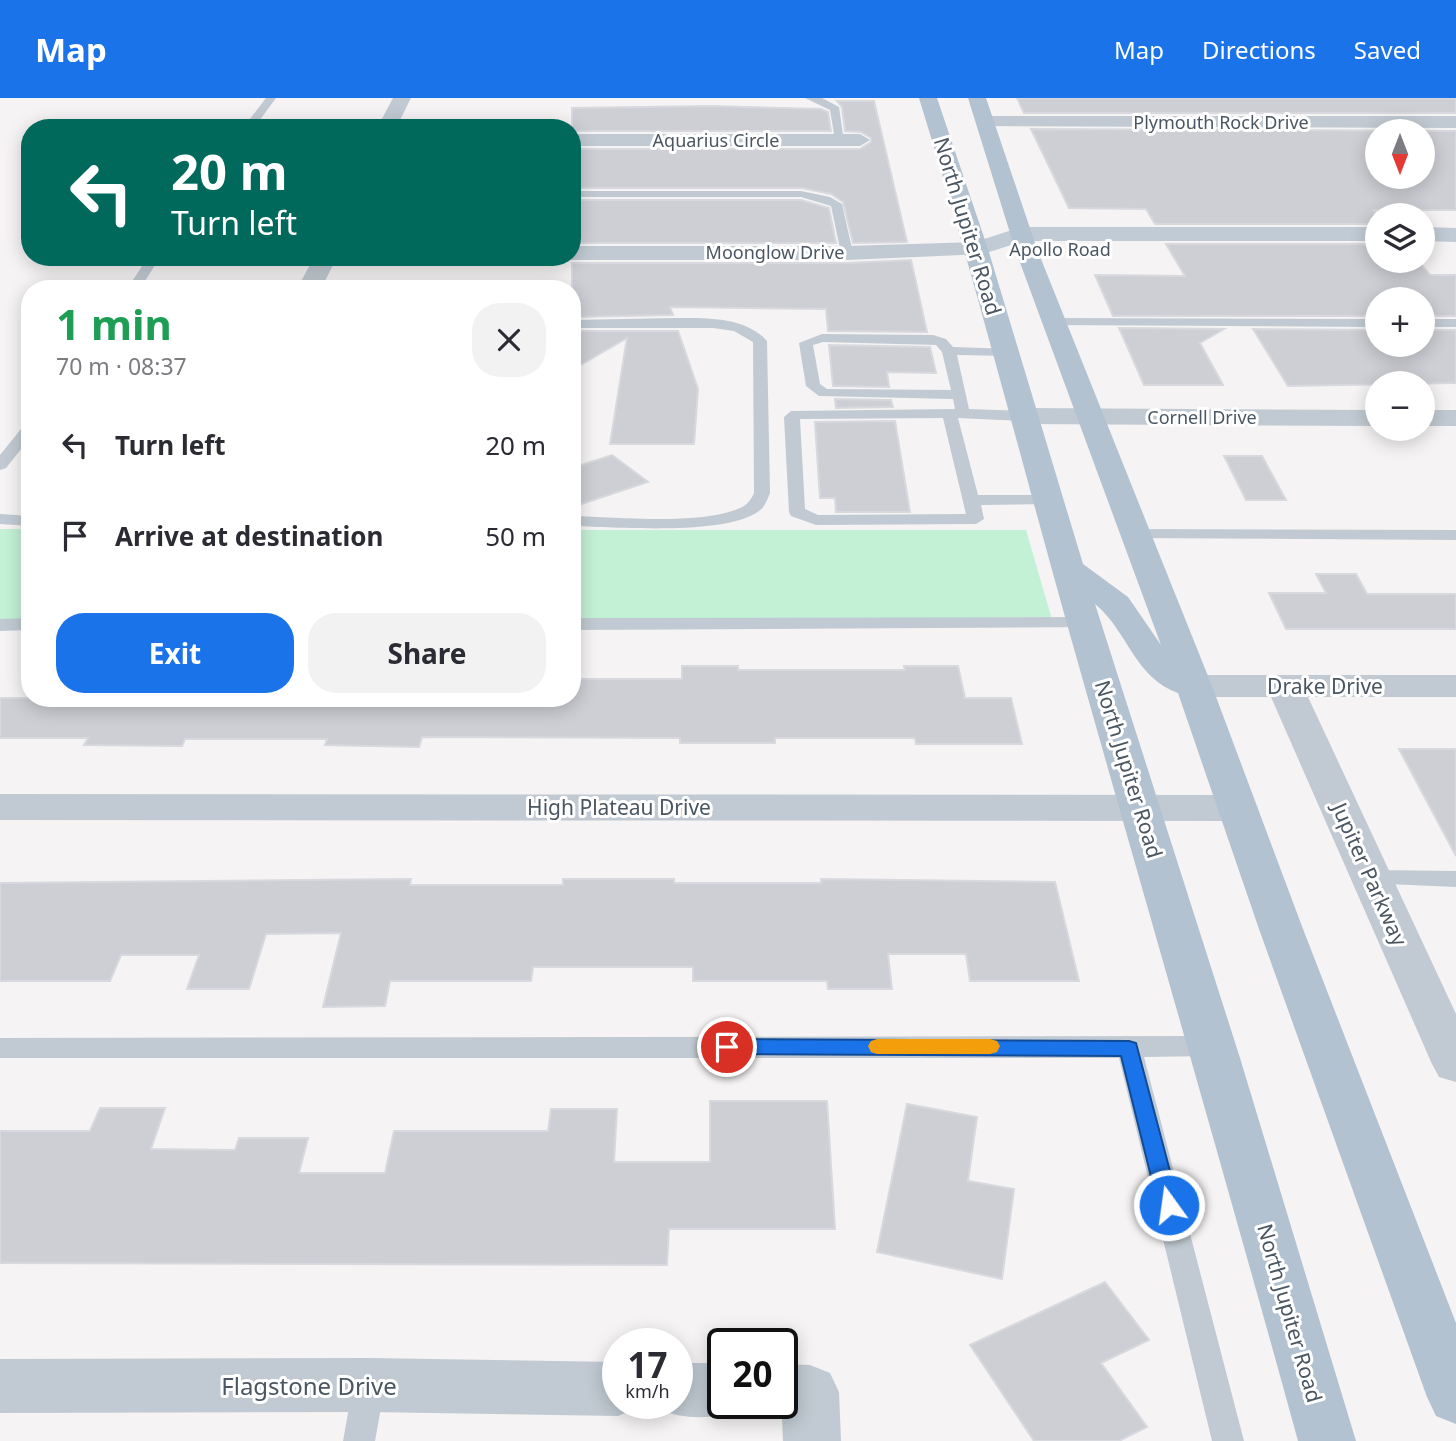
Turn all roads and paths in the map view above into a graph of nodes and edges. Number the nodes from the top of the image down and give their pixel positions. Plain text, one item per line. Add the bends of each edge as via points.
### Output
1 (271, 98) edge
2 (402, 98) edge
3 (810, 98) edge
4 (929, 98) edge
5 (975, 99) edge
6 (255, 119) edge
7 (391, 119) edge
8 (986, 122) junction
9 (1456, 122) edge
10 (581, 140) edge
11 (850, 140) joint
12 (581, 194) edge
13 (1365, 234) edge
14 (1435, 234) edge
15 (1456, 234) edge
16 (1023, 241) junction
17 (977, 249) junction
18 (1365, 249) edge
19 (1435, 249) edge
20 (1456, 249) edge
21 (581, 253) edge
22 (847, 253) junction
23 (1056, 322) junction
24 (1365, 323) edge
25 (1435, 323) edge
26 (1456, 323) edge
27 (581, 324) edge
28 (948, 351) junction
29 (1007, 352) junction
30 (959, 395) junction
31 (957, 414) junction
32 (1026, 416) junction
33 (1092, 416) junction
34 (1365, 418) edge
35 (1435, 418) edge
36 (1456, 418) edge
37 (21, 438) edge
38 (0, 465) edge
39 (972, 500) junction
40 (1049, 500) junction
41 (0, 519) edge
42 (21, 520) edge
43 (581, 521) edge
44 (1136, 534) junction
45 (1456, 535) edge
46 (1069, 569) junction
47 (1084, 623) junction
48 (21, 624) edge
49 (581, 624) edge
50 (0, 625) edge
51 (1284, 685) junction
52 (1194, 686) junction
53 (1456, 686) edge
54 (0, 807) edge
55 (1141, 807) junction
56 (1238, 808) junction
57 (1372, 878) junction
58 (1456, 879) edge
59 (1212, 1046) junction
60 (0, 1048) edge
61 (1129, 1048) junction
62 (1456, 1064) edge
63 (369, 1385) junction
64 (0, 1386) edge
65 (602, 1389) edge
66 (798, 1392) edge
67 (1456, 1397) edge
68 (359, 1441) edge
69 (812, 1441) edge
70 (1228, 1441) edge
71 (1327, 1441) edge

1 - 6 lane
2 - 7 street
3 - 11 lane via 835,109
4 - 17 main road, North Jupiter Road
5 - 8 main road
8 - 9 street, Plymouth Rock Drive
8 - 16 main road
10 - 11 street, Aquarius Circle
12 - 22 lane via 801,194 826,199 836,204
13 - 16 street, Apollo Road
14 - 15 street
16 - 17 street, Apollo Road
16 - 18 street, Apollo Road
16 - 23 main road
17 - 22 street, Moonglow Drive
17 - 29 main road, North Jupiter Road
19 - 20 street
21 - 22 street, Moonglow Drive
23 - 24 lane
23 - 33 main road
25 - 26 lane
27 - 43 lane via 733,326 760,341 762,493 755,507 739,516 703,521
28 - 29 lane
28 - 30 lane
28 - 30 lane via 933,339 822,338 806,343 813,386 824,393
29 - 32 main road, North Jupiter Road
30 - 31 lane
31 - 32 lane
31 - 39 lane
31 - 39 lane via 796,414 792,417 797,512 816,520 976,519
32 - 33 street, Cornell Drive
32 - 40 main road, North Jupiter Road
33 - 34 street, Cornell Drive
33 - 44 main road
35 - 36 street
37 - 38 lane
39 - 40 lane
40 - 46 main road, North Jupiter Road
41 - 42 lane
44 - 45 lane
44 - 52 main road
46 - 47 main road, North Jupiter Road
46 - 52 main road via 1119,608 1159,669 1177,682
47 - 49 lane
47 - 55 main road, North Jupiter Road
48 - 50 lane
51 - 52 street, Drake Drive
51 - 53 street, Drake Drive
51 - 57 street, Jupiter Parkway
52 - 56 main road
54 - 55 street, High Plateau Drive
55 - 56 street, High Plateau Drive
55 - 59 main road, North Jupiter Road
56 - 67 main road
57 - 58 lane
57 - 62 street, Jupiter Parkway
59 - 61 lane
59 - 71 main road, North Jupiter Road
60 - 61 lane
61 - 70 lane
63 - 64 street, Flagstone Drive
63 - 65 street, Flagstone Drive
63 - 68 lane
66 - 69 street via 810,1392

